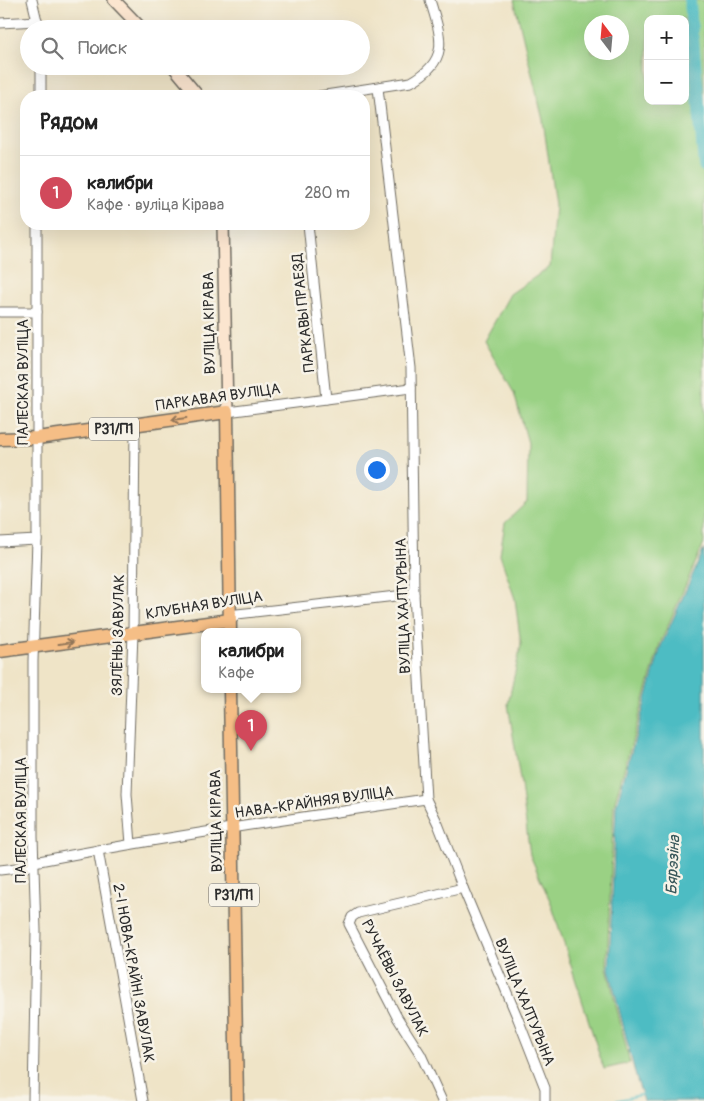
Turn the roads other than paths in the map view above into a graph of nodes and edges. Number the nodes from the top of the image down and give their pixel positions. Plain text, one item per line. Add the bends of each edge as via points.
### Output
1 (32, 0) edge
2 (114, 0) edge
3 (430, 0) edge
4 (37, 20) edge
5 (133, 20) edge
6 (0, 23) edge
7 (20, 24) edge
8 (41, 75) edge
9 (180, 75) edge
10 (378, 88) junction
11 (41, 90) edge
12 (193, 90) edge
13 (363, 90) edge
14 (38, 230) edge
15 (223, 230) edge
16 (309, 230) edge
17 (0, 312) edge
18 (36, 312) junction
19 (411, 388) junction
20 (326, 399) junction
21 (227, 412) junction
22 (135, 426) junction
23 (37, 438) junction
24 (0, 439) edge
25 (36, 540) junction
26 (0, 542) edge
27 (414, 594) junction
28 (230, 626) edge
29 (201, 628) edge
30 (202, 628) edge
31 (133, 633) junction
32 (34, 647) junction
33 (0, 651) edge
34 (230, 693) edge
35 (426, 799) junction
36 (233, 827) junction
37 (131, 844) junction
38 (98, 850) junction
39 (34, 862) junction
40 (0, 870) edge
41 (463, 888) junction
42 (32, 1101) edge
43 (143, 1101) edge
44 (237, 1101) edge
45 (442, 1101) edge
46 (545, 1101) edge

1 - 4 street
2 - 5 main road
3 - 10 street via 441,39 434,63 411,82
6 - 7 street
8 - 11 street
9 - 12 main road
10 - 13 street
10 - 19 street, ВУЛІЦА ХАЛТУРЫНА
14 - 18 street, ПАЛЕСКАЯ ВУЛІЦА
15 - 21 main road, ВУЛІЦА КІРАВА
16 - 20 street, ПАРКАВЫ ПРАЕЗД
17 - 18 street
18 - 23 street, ПАЛЕСКАЯ ВУЛІЦА
19 - 20 street, ПАРКАВАЯ ВУЛІЦА
19 - 27 street, ВУЛІЦА ХАЛТУРЫНА
20 - 21 street, ПАРКАВАЯ ВУЛІЦА
21 -> 22 main road, ПАРКАВАЯ ВУЛІЦА / Р31/П1
21 - 28 main road, ВУЛІЦА КІРАВА
22 - 23 main road, ПАРКАВАЯ ВУЛІЦА / Р31/П1
22 - 31 street, ЗЯЛЁНЫ ЗАВУЛАК
23 - 24 main road, ПАРКАВАЯ ВУЛІЦА / Р31/П1
23 - 25 street, ПАЛЕСКАЯ ВУЛІЦА
25 - 26 street
25 - 32 street, ПАЛЕСКАЯ ВУЛІЦА
27 - 28 street, КЛУБНАЯ ВУЛІЦА via 237,614
27 - 35 street, ВУЛІЦА ХАЛТУРЫНА
28 - 30 main road, КЛУБНАЯ ВУЛІЦА
29 - 31 main road, КЛУБНАЯ ВУЛІЦА
32 -> 31 main road, КЛУБНАЯ ВУЛІЦА
31 - 37 street, ЗЯЛЁНЫ ЗАВУЛАК via 127,794
32 - 33 main road, КЛУБНАЯ ВУЛІЦА
32 - 39 street, ПАЛЕСКАЯ ВУЛІЦА
34 - 36 main road, ВУЛІЦА КІРАВА / Р31/П1
35 - 36 street, НАВА-КРАЙНЯЯ ВУЛІЦА
35 - 41 street, ВУЛІЦА ХАЛТУРЫНА
36 - 37 street, НАВА-КРАЙНЯЯ ВУЛІЦА
36 - 44 main road, ВУЛІЦА КІРАВА / Р31/П1
37 - 38 street, НАВА-КРАЙНЯЯ ВУЛІЦА
38 - 39 street, НАВА-КРАЙНЯЯ ВУЛІЦА
38 - 43 street, 2-І НОВА-КРАЙНІ ЗАВУЛАК
39 - 40 street, НАВА-КРАЙНЯЯ ВУЛІЦА via 26,867
39 - 42 street, ПАЛЕСКАЯ ВУЛІЦА via 36,932
41 - 45 street, РУЧАЁВЫ ЗАВУЛАК via 358,913 349,924 397,1017 421,1055
41 - 46 street, ВУЛІЦА ХАЛТУРЫНА via 545,1088

